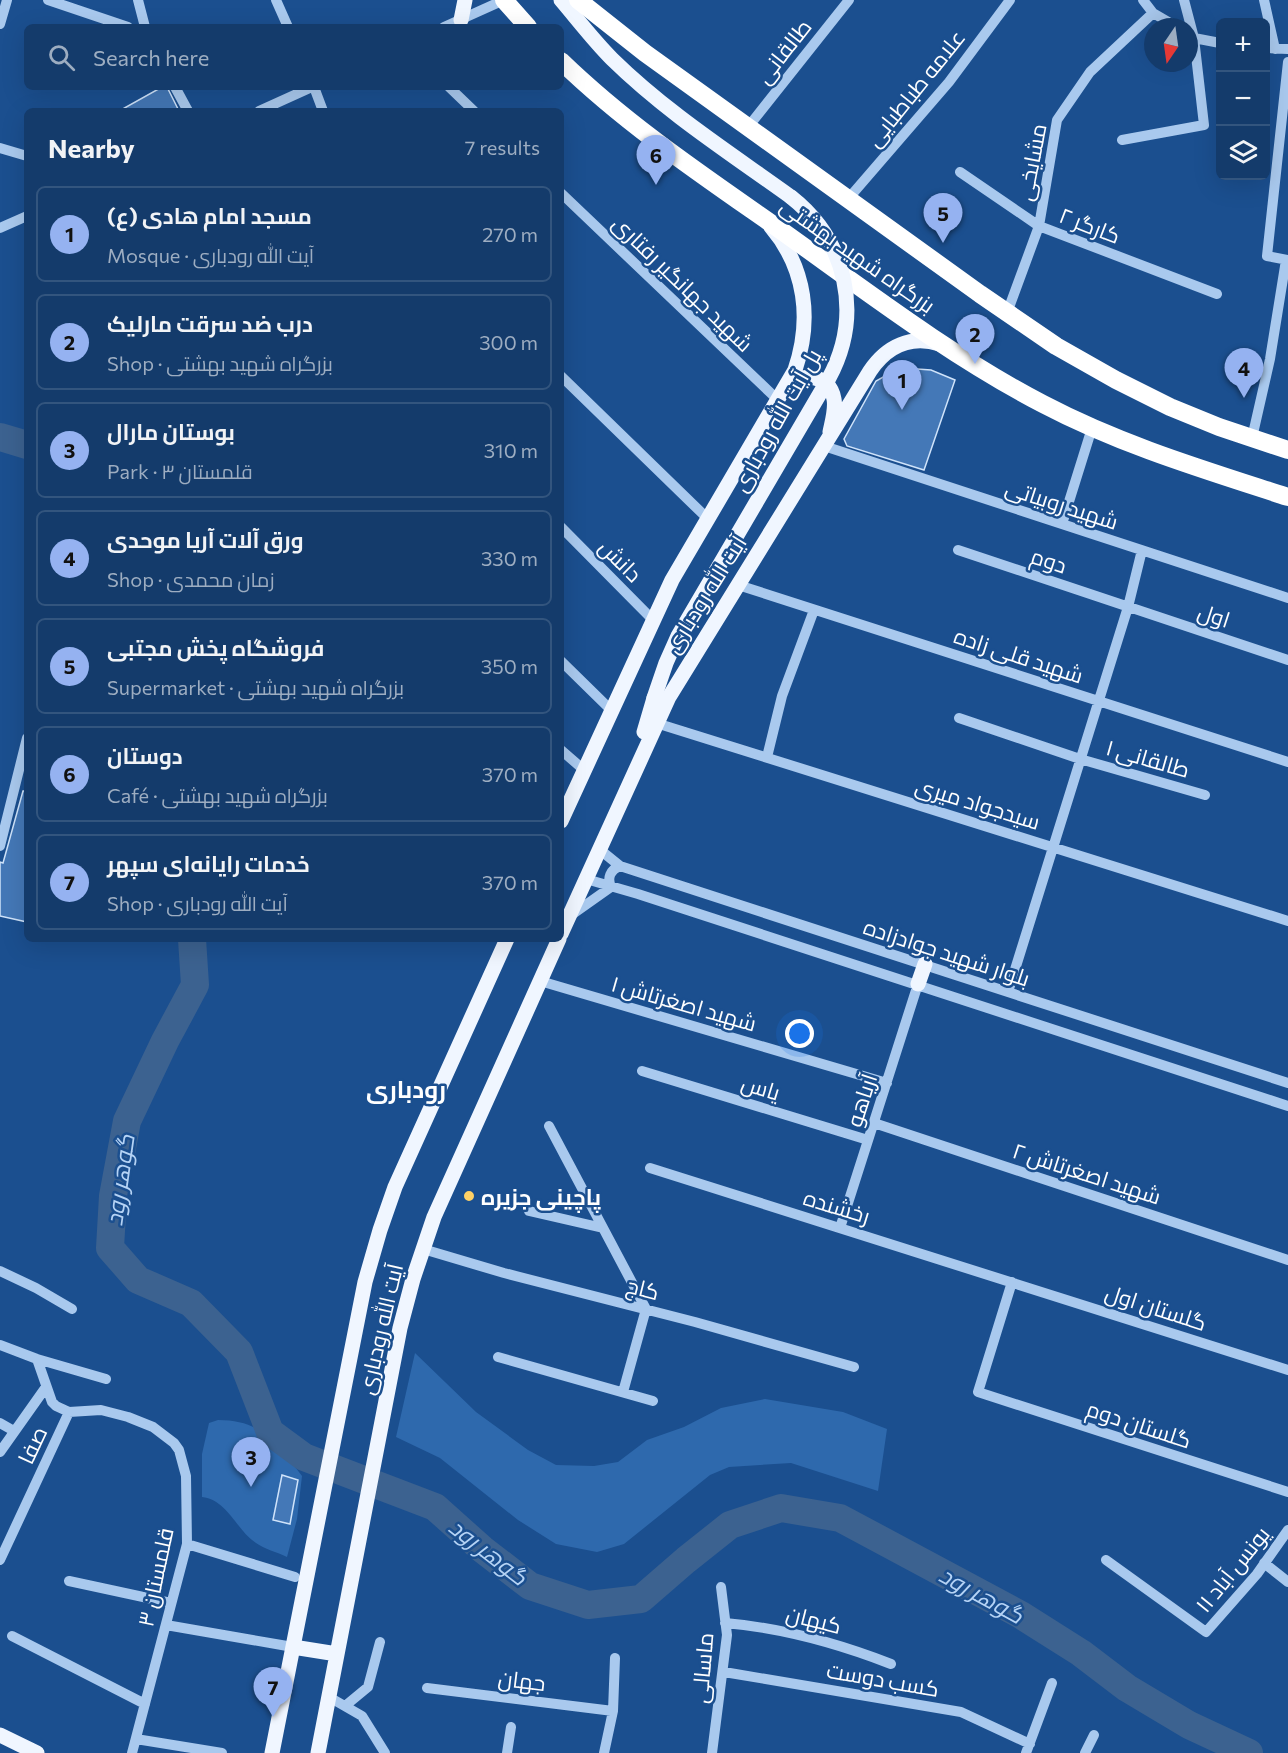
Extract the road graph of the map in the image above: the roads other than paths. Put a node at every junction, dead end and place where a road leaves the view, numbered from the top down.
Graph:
1 (7, 0) edge
2 (48, 0) edge
3 (138, 0) edge
4 (276, 0) edge
5 (465, 0) edge
6 (504, 0) edge
7 (561, 0) edge
8 (578, 0) edge
9 (849, 0) edge
10 (1010, 0) edge
11 (1143, 0) edge
12 (1184, 0) edge
13 (1264, 0) edge
14 (1153, 13) junction
15 (1162, 18) edge
16 (1188, 18) edge
17 (1266, 18) edge
18 (461, 20) junction
19 (0, 24) edge
20 (119, 24) edge
21 (144, 24) edge
22 (287, 24) edge
23 (451, 24) edge
24 (525, 24) edge
25 (1198, 38) edge
26 (1216, 42) edge
27 (1270, 48) edge
28 (1288, 49) edge
29 (1288, 62) edge
30 (564, 64) edge
31 (1196, 72) edge
32 (177, 90) edge
33 (306, 90) edge
34 (314, 90) edge
35 (452, 90) edge
36 (186, 108) edge
37 (266, 108) edge
38 (322, 108) edge
39 (471, 108) edge
40 (748, 127) junction
41 (1122, 140) dead end
42 (0, 148) edge
43 (24, 155) edge
44 (960, 172) dead end
45 (564, 196) edge
46 (848, 199) junction
47 (758, 214) junction
48 (24, 217) edge
49 (1039, 226) junction
50 (0, 228) edge
51 (1287, 260) edge
52 (1216, 294) dead end
53 (1007, 313) junction
54 (948, 348) junction
55 (564, 379) edge
56 (782, 395) junction
57 (1092, 428) junction
58 (1252, 438) junction
59 (826, 442) junction
60 (1288, 450) edge
61 (1288, 497) edge
62 (707, 518) junction
63 (1062, 524) junction
64 (564, 530) edge
65 (958, 550) dead end
66 (1142, 550) junction
67 (738, 585) junction
68 (1288, 598) edge
69 (1128, 607) junction
70 (814, 610) junction
71 (653, 620) junction
72 (1288, 660) edge
73 (564, 664) edge
74 (1098, 701) junction
75 (611, 710) junction
76 (959, 718) dead end
77 (657, 723) junction
78 (24, 750) edge
79 (564, 753) edge
80 (767, 757) junction
81 (1080, 759) junction
82 (1288, 762) edge
83 (584, 770) junction
84 (629, 784) junction
85 (1205, 795) dead end
86 (564, 814) edge
87 (0, 846) edge
88 (1054, 847) junction
89 (599, 849) junction
90 (620, 866) junction
91 (586, 879) junction
92 (611, 887) junction
93 (569, 917) junction
94 (1288, 921) edge
95 (564, 928) edge
96 (506, 942) edge
97 (558, 942) edge
98 (925, 964) junction
99 (540, 981) junction
100 (918, 984) junction
101 (1008, 992) junction
102 (642, 1071) dead end
103 (887, 1083) junction
104 (1288, 1083) edge
105 (1288, 1106) edge
106 (874, 1123) junction
107 (549, 1126) dead end
108 (868, 1140) junction
109 (650, 1168) dead end
110 (529, 1211) dead end
111 (603, 1228) junction
112 (840, 1228) junction
113 (423, 1249) junction
114 (1288, 1260) edge
115 (0, 1271) edge
116 (1012, 1282) junction
117 (646, 1309) junction
118 (72, 1310) dead end
119 (0, 1346) edge
120 (498, 1357) dead end
121 (37, 1359) junction
122 (854, 1367) dead end
123 (1288, 1370) edge
124 (105, 1379) dead end
125 (46, 1387) junction
126 (623, 1392) junction
127 (653, 1401) dead end
128 (69, 1412) junction
129 (0, 1422) edge
130 (14, 1431) junction
131 (0, 1452) edge
132 (1288, 1492) edge
133 (1288, 1530) edge
134 (187, 1544) junction
135 (0, 1560) edge
136 (1106, 1560) dead end
137 (1264, 1563) junction
138 (295, 1577) dead end
139 (69, 1581) dead end
140 (1288, 1582) edge
141 (722, 1587) dead end
142 (171, 1603) junction
143 (725, 1623) junction
144 (166, 1625) junction
145 (12, 1636) dead end
146 (380, 1642) dead end
147 (293, 1647) junction
148 (337, 1654) junction
149 (615, 1658) dead end
150 (891, 1664) dead end
151 (724, 1672) junction
152 (1053, 1683) dead end
153 (427, 1688) dead end
154 (329, 1697) junction
155 (145, 1704) junction
156 (345, 1706) junction
157 (613, 1711) junction
158 (511, 1727) dead end
159 (0, 1735) edge
160 (1094, 1736) dead end
161 (136, 1739) junction
162 (1028, 1748) edge
163 (37, 1753) edge
164 (132, 1753) edge
165 (222, 1753) edge
166 (272, 1753) edge
167 (318, 1753) edge
168 (385, 1753) edge
169 (507, 1753) edge
170 (604, 1753) edge
171 (712, 1753) edge
172 (1085, 1753) edge

1 - 19 street
2 - 20 street
3 - 21 street
4 - 22 street
5 - 18 main road
6 - 18 street
6 - 24 highway
7 - 84 main road, پل آیت الله رودباری, bridge
8 - 40 highway, بزرگراه شهید بهشتی
9 - 40 street, طالقانی
10 - 46 street, علامه طباطبایی
11 - 14 street
12 - 16 street
13 - 17 street
14 - 15 street
14 - 49 street, مشایخی
18 - 23 street
25 - 26 street
27 - 28 street
29 - 51 street
30 - 47 highway, بزرگراه شهید بهشتی
31 - 41 street
32 - 36 street
33 - 37 street
34 - 38 street
35 - 39 street
40 - 46 highway, بزرگراه شهید بهشتی
42 - 43 street
44 - 49 street, کارگر ۲
45 - 56 street, شهید جهانگیر رفتاری
46 - 53 highway, بزرگراه شهید بهشتی
47 - 54 highway, بزرگراه شهید بهشتی
47 - 56 main road, آیت الله رودباری
48 - 50 street
49 - 52 street, کارگر ۲
49 - 53 street, مشایخی
51 - 58 street
53 - 58 highway, بزرگراه شهید بهشتی
54 - 57 highway, بزرگراه شهید بهشتی
54 - 59 main road, آیت الله رودباری
55 - 62 street
56 - 59 main road
56 - 62 main road, آیت الله رودباری
57 - 61 highway, بزرگراه شهید بهشتی
57 - 63 street
58 - 60 highway, بزرگراه شهید بهشتی
59 - 63 street, شهید روبیاتی
59 - 67 main road, آیت الله رودباری
62 - 71 main road, آیت الله رودباری
63 - 66 street, شهید روبیاتی
64 - 71 street, دانش
65 - 69 street, دوم
66 - 68 street, شهید روبیاتی
66 - 69 street
67 - 70 street, شهید قلی زاده
67 - 77 main road, آیت الله رودباری
69 - 72 street, اول
69 - 74 street
70 - 74 street, شهید قلی زاده
70 - 80 street
71 - 75 main road, آیت الله رودباری
73 - 75 street
74 - 81 street
74 - 82 street, شهید قلی زاده
75 - 83 main road, آیت الله رودباری
76 - 81 street, طالقانی ۱
77 - 80 street, سیدجواد میری
77 - 84 main road, آیت الله رودباری
78 - 87 street
79 - 83 street
80 - 88 street, سیدجواد میری
81 - 85 street, طالقانی ۱
81 - 88 street
83 - 86 main road, آیت الله رودباری
84 - 89 main road, آیت الله رودباری
88 - 94 street, سیدجواد میری
88 - 101 street
89 - 90 street, بلوار شهید جوادزاده
89 - 91 main road, آیت الله رودباری
90 - 92 street
90 - 98 street, بلوار شهید جوادزاده
91 - 92 street, بلوار شهید جوادزاده
91 - 93 main road, آیت الله رودباری
92 - 93 street
92 - 100 street, بلوار شهید جوادزاده
93 - 95 main road, آیت الله رودباری
96 - 147 main road, آیت الله رودباری
97 - 99 main road, آیت الله رودباری
98 - 100 main road
98 - 101 street, بلوار شهید جوادزاده
99 - 103 street, شهید اصغرتاش ۱
99 - 113 main road, آیت الله رودباری
100 - 103 street, آریاهو
100 - 105 street, بلوار شهید جوادزاده
101 - 104 street, بلوار شهید جوادزاده
102 - 108 street, یاس
103 - 106 street, آریاهو
106 - 108 street, آریاهو
106 - 114 street, شهید اصغرتاش ۲
107 - 111 street
108 - 112 street, آریاهو
109 - 112 street, رخشنده
110 - 111 street
111 - 117 street
112 - 116 street, رخشنده
113 - 117 street, کاج
113 - 148 main road, آیت الله رودباری
115 - 118 street
116 - 123 street, گلستان اول
116 - 132 street, گلستان دوم
117 - 122 street, کاج
117 - 126 street
119 - 121 street
120 - 126 street
121 - 124 street
121 - 125 street
125 - 128 street
125 - 130 street
126 - 127 street
128 - 134 street, قلمستان ۳
128 - 135 street, صفا
129 - 130 street
130 - 131 street
133 - 137 street, یونس آباد ۱۱
134 - 138 street
134 - 142 street, قلمستان ۳
136 - 137 street, یونس آباد ۱۱
137 - 140 street
139 - 142 street
141 - 143 street, ماسالی
142 - 144 street, قلمستان ۳
143 - 150 street, کیهان
143 - 151 street, ماسالی
144 - 147 street
144 - 155 street, قلمستان ۳
145 - 155 street
146 - 156 street
147 - 148 main road
147 - 166 main road, آیت الله رودباری
148 - 154 main road, آیت الله رودباری
149 - 157 street
151 - 162 street, کسب دوست
151 - 171 street, ماسالی
152 - 162 street
153 - 157 street, جهان
154 - 156 street
154 - 167 main road, آیت الله رودباری
155 - 161 street, قلمستان ۳
156 - 168 street
157 - 170 street
158 - 169 street
159 - 163 main road
160 - 172 street
161 - 164 street, قلمستان ۳
161 - 165 street

